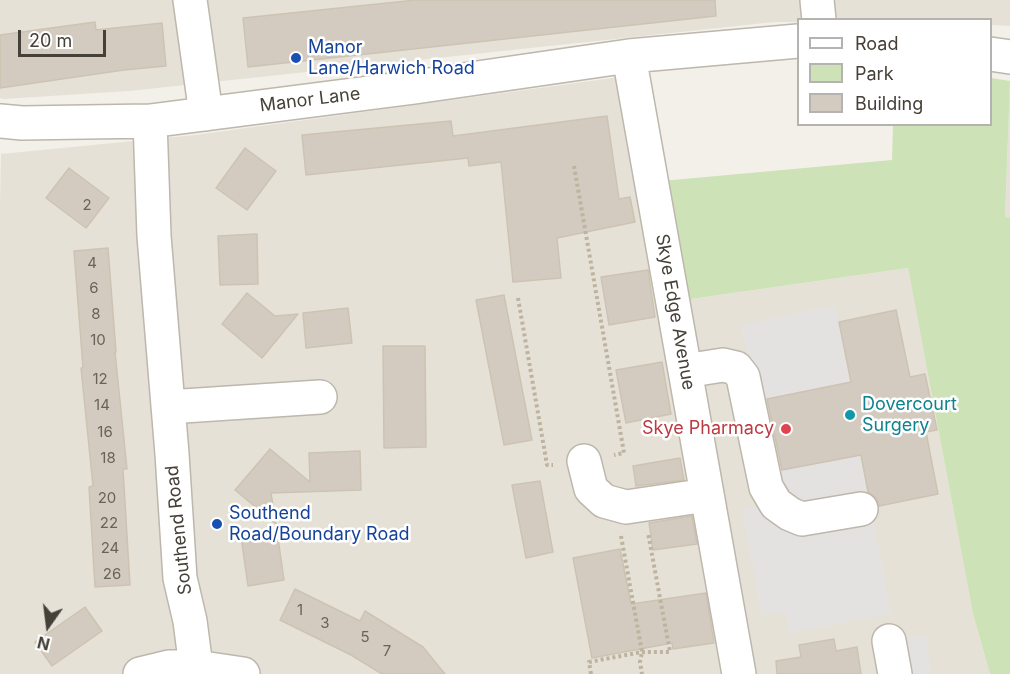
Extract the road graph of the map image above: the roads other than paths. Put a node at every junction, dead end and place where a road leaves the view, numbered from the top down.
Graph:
1 (190, 0) edge
2 (817, 0) edge
3 (819, 18) edge
4 (797, 40) edge
5 (992, 54) edge
6 (629, 56) junction
7 (1010, 57) edge
8 (206, 114) junction
9 (0, 121) edge
10 (150, 121) junction
11 (685, 371) junction
12 (320, 397) dead end
13 (168, 407) junction
14 (584, 461) road end
15 (707, 495) junction
16 (861, 509) dead end
17 (889, 641) dead end
18 (196, 667) junction
19 (140, 674) edge
20 (243, 674) edge
21 (740, 674) edge
22 (895, 674) edge

1 - 8 street
2 - 3 street
4 - 6 street, Manor Lane
5 - 7 street
6 - 8 street, Manor Lane
6 - 11 street, Skye Edge Avenue
8 - 10 street, Manor Lane
9 - 10 street, Manor Lane
10 - 13 street, Southend Road
11 - 15 street, Skye Edge Avenue
11 - 16 street
12 - 13 street
13 - 18 street, Southend Road
14 - 15 street
15 - 21 street, Skye Edge Avenue
17 - 22 street
18 - 19 street
18 - 20 street

